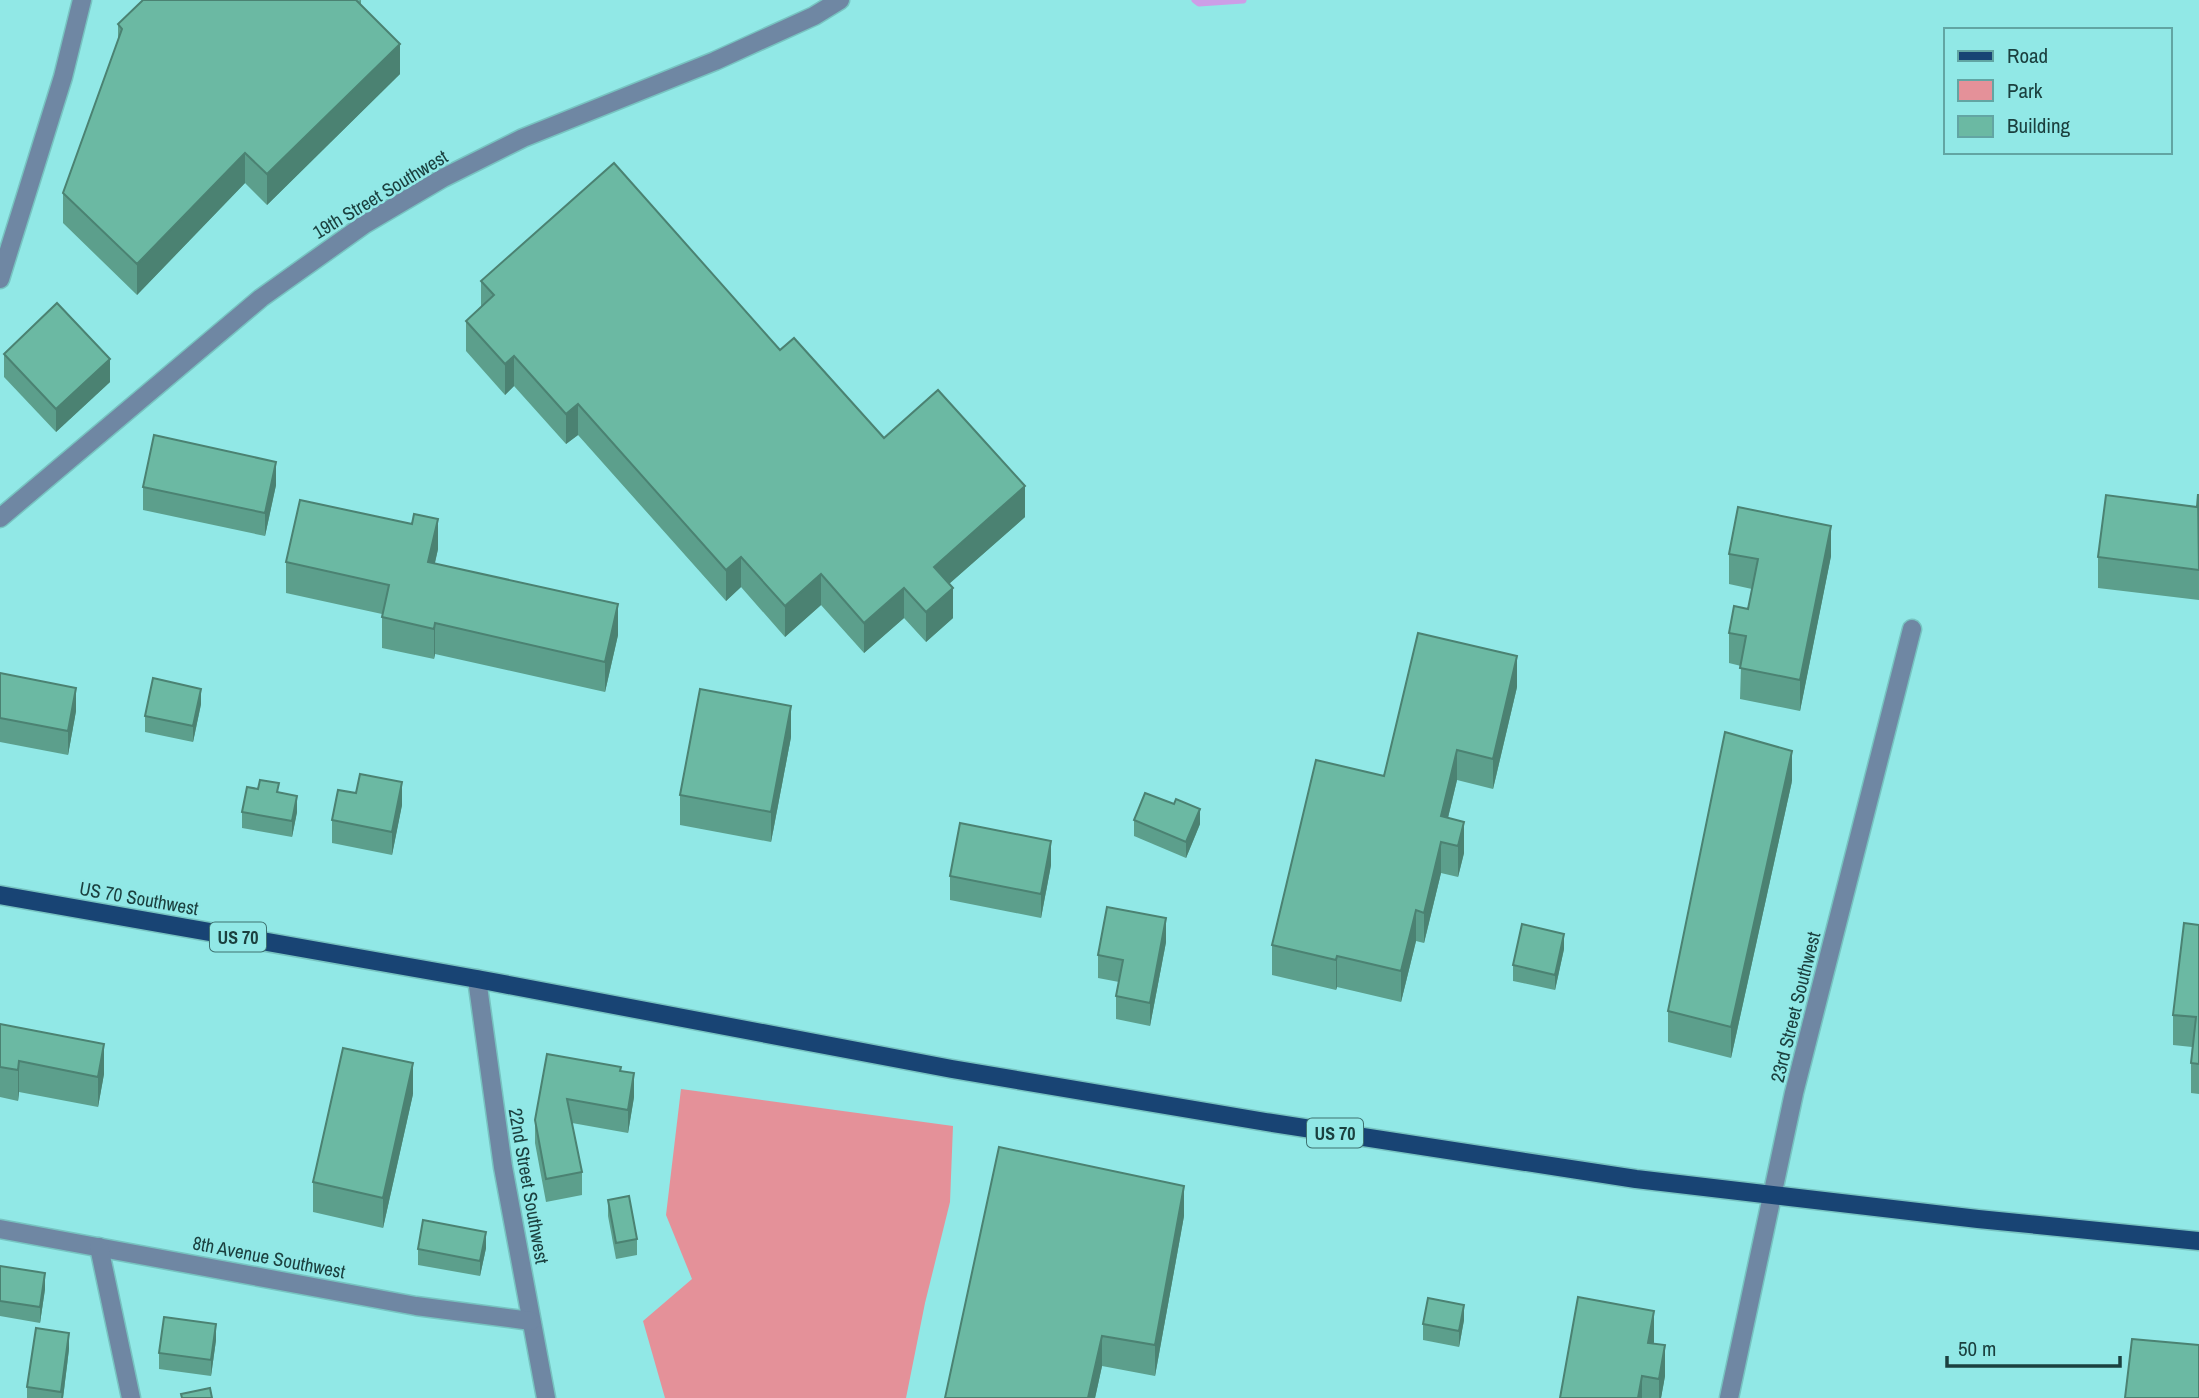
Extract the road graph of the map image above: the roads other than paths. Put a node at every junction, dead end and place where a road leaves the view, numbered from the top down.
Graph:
1 (82, 0) edge
2 (840, 0) edge
3 (0, 279) edge
4 (0, 518) edge
5 (1912, 629) dead end
6 (0, 895) edge
7 (477, 979) junction
8 (1771, 1195) junction
9 (0, 1229) edge
10 (2199, 1241) edge
11 (99, 1247) junction
12 (531, 1321) junction
13 (131, 1398) edge
14 (546, 1398) edge
15 (1729, 1398) edge

1 - 3 street
2 - 4 street, 19th Street Southwest
5 - 8 street, 23rd Street Southwest
6 - 7 main road, US 70 Southwest / US 70
7 - 8 main road, US 70
7 - 12 street, 22nd Street Southwest
8 - 10 main road, US 70
8 - 15 street, 23rd Street Southwest
9 - 11 street, 8th Avenue Southwest
11 - 12 street, 8th Avenue Southwest
11 - 13 street
12 - 14 street, 22nd Street Southwest

